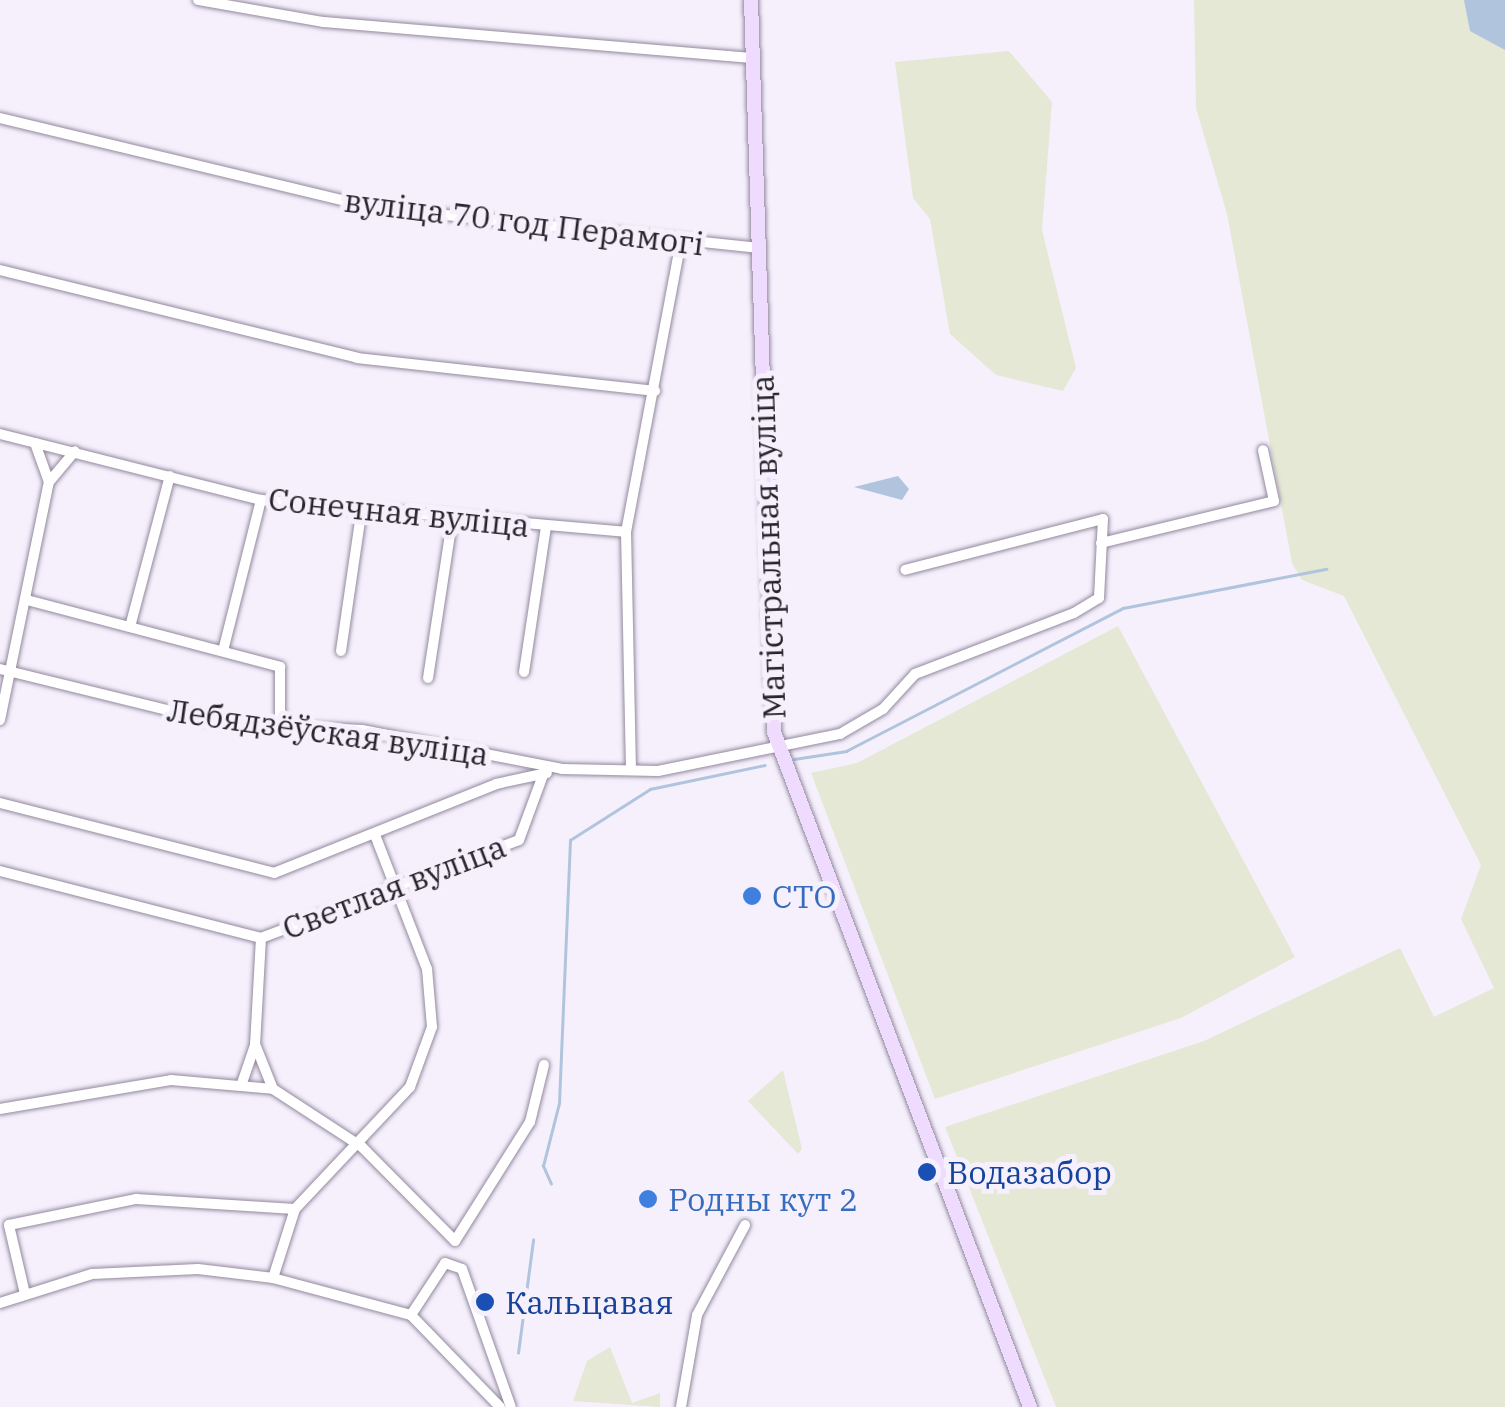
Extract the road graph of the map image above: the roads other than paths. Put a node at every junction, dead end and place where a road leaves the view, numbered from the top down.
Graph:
1 (198, 0) edge
2 (751, 0) edge
3 (752, 58) junction
4 (0, 118) edge
5 (680, 246) junction
6 (757, 248) junction
7 (0, 270) edge
8 (655, 391) junction
9 (0, 434) edge
10 (35, 442) junction
11 (1264, 450) dead end
12 (75, 451) junction
13 (170, 476) junction
14 (49, 482) junction
15 (262, 500) junction
16 (361, 514) junction
17 (452, 521) junction
18 (546, 526) junction
19 (626, 532) junction
20 (1102, 544) junction
21 (905, 570) dead end
22 (26, 600) junction
23 (130, 628) junction
24 (223, 651) junction
25 (341, 651) dead end
26 (6, 670) edge
27 (524, 672) dead end
28 (428, 678) dead end
29 (0, 720) edge
30 (294, 728) junction
31 (777, 744) junction
32 (520, 761) junction
33 (562, 769) junction
34 (630, 770) junction
35 (543, 774) junction
36 (520, 777) junction
37 (0, 803) edge
38 (375, 836) junction
39 (0, 871) edge
40 (395, 892) junction
41 (261, 938) junction
42 (256, 1044) junction
43 (544, 1065) dead end
44 (241, 1086) junction
45 (273, 1090) junction
46 (0, 1110) edge
47 (362, 1147) junction
48 (294, 1209) junction
49 (744, 1224) dead end
50 (456, 1241) junction
51 (459, 1264) junction
52 (273, 1278) junction
53 (25, 1294) junction
54 (0, 1303) edge
55 (411, 1315) junction
56 (500, 1407) edge
57 (512, 1407) edge
58 (681, 1407) edge
59 (1030, 1407) edge

1 - 3 street
2 - 3 main road, Магістральная вуліца
3 - 6 main road, Магістральная вуліца
4 - 5 street, вуліца 70 год Перамогі
5 - 6 street, вуліца 70 год Перамогі
5 - 8 street
6 - 31 main road, Магістральная вуліца
7 - 8 street
8 - 19 street
9 - 10 street, Сонечная вуліца
10 - 12 street, Сонечная вуліца
10 - 14 street
11 - 20 street
12 - 13 street, Сонечная вуліца
12 - 14 street
13 - 15 street, Сонечная вуліца
13 - 23 street
14 - 22 street
15 - 16 street, Сонечная вуліца
15 - 24 street
16 - 17 street, Сонечная вуліца
16 - 25 street
17 - 18 street, Сонечная вуліца
17 - 28 street
18 - 19 street, Сонечная вуліца
18 - 27 street
19 - 34 street
20 - 21 street
20 - 31 street, Лебядзёўская вуліца
22 - 23 street
22 - 26 street
23 - 24 street
24 - 30 street
26 - 29 street
26 - 30 street, Лебядзёўская вуліца
30 - 32 street, Лебядзёўская вуліца
31 - 34 street, Лебядзёўская вуліца
31 - 59 main road, Магістральная вуліца
32 - 33 street, Лебядзёўская вуліца
32 - 36 street
33 - 34 street, Лебядзёўская вуліца
33 - 35 street
35 - 36 street
35 - 40 street, Светлая вуліца
36 - 38 street
37 - 38 street
38 - 40 street
39 - 41 street, Светлая вуліца
40 - 41 street, Светлая вуліца
40 - 47 street
41 - 42 street, Светлая вуліца
42 - 44 street, Светлая вуліца
42 - 45 street, Светлая вуліца
43 - 50 street
44 - 45 street
44 - 46 street
45 - 47 street
47 - 48 street
47 - 50 street
48 - 52 street
48 - 53 street
49 - 58 street
50 - 51 street
51 - 55 street
51 - 57 street
52 - 53 street
52 - 55 street
53 - 54 street
55 - 56 street

